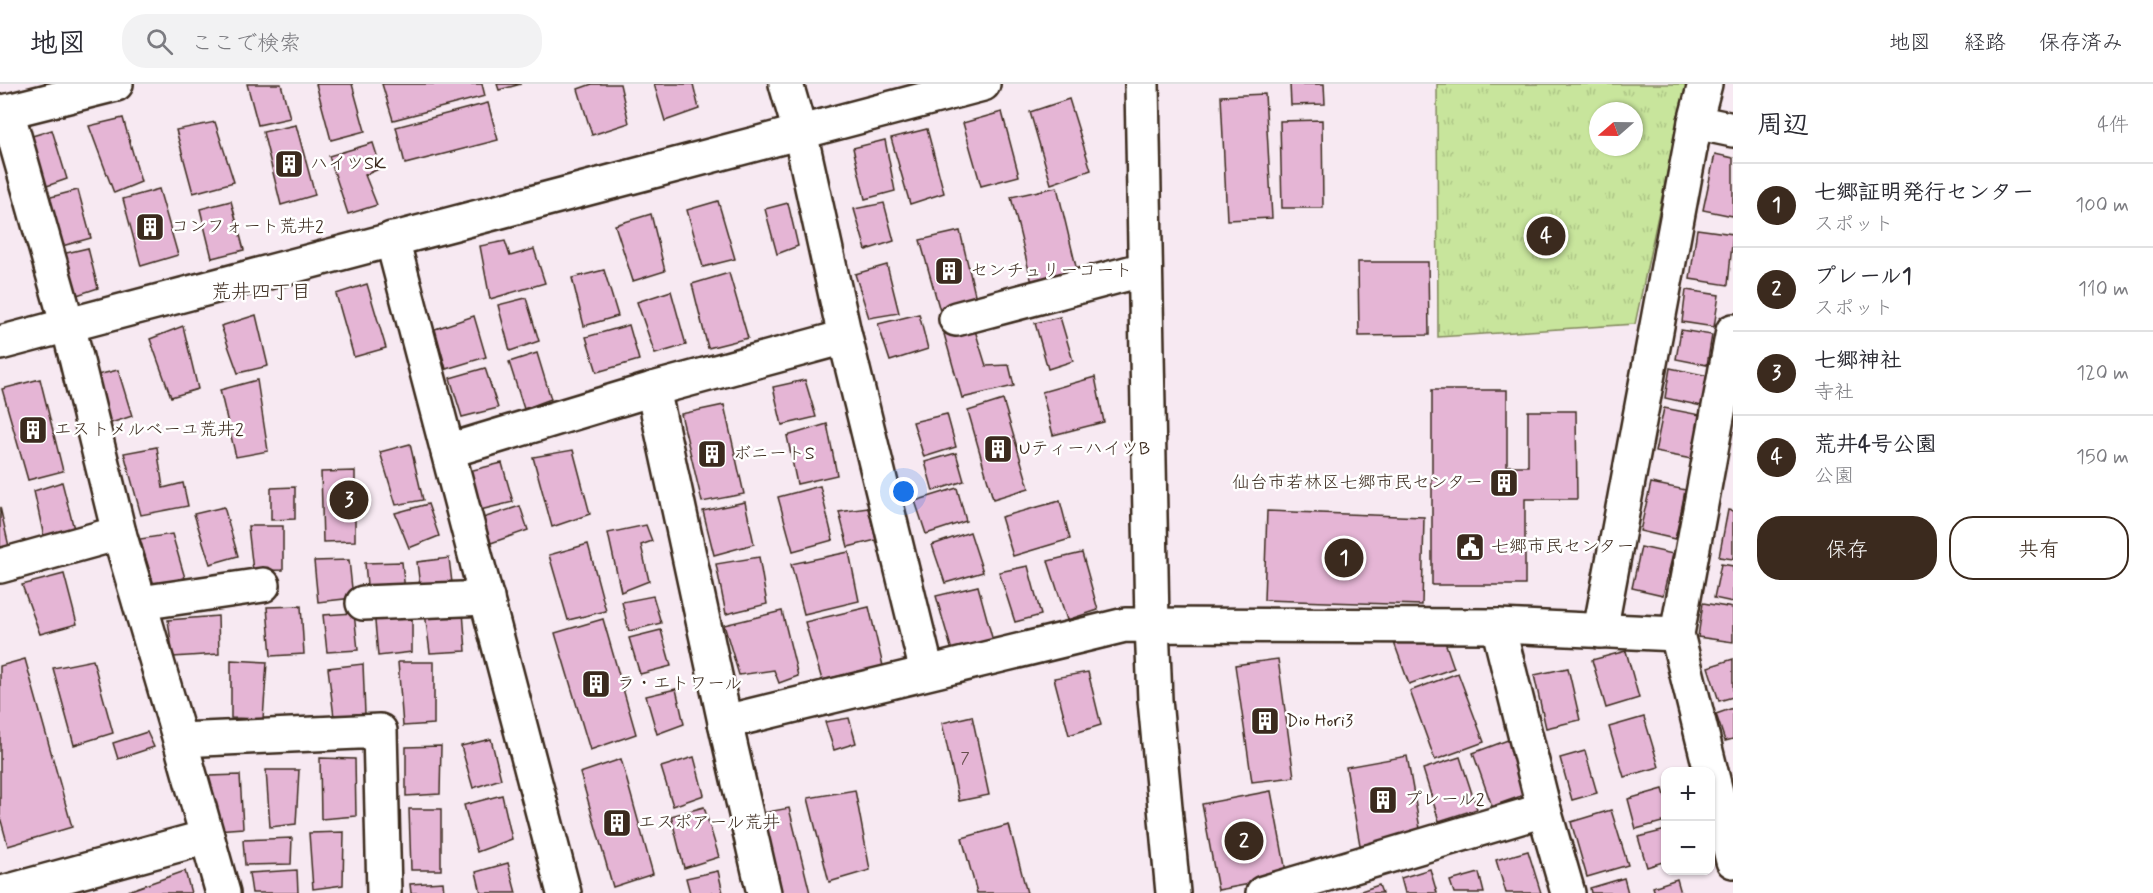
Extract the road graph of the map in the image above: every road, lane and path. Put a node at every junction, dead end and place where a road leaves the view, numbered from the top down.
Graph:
1 (116, 84) edge
2 (786, 84) edge
3 (983, 84) edge
4 (1142, 84) edge
5 (1705, 84) edge
6 (4, 112) edge
7 (1695, 122) junction
8 (1733, 130) edge
9 (800, 132) junction
10 (392, 239) junction
11 (1145, 269) junction
12 (956, 319) dead end
13 (68, 326) junction
14 (1733, 332) edge
15 (845, 337) junction
16 (0, 343) edge
17 (653, 389) junction
18 (448, 451) junction
19 (119, 533) junction
20 (0, 566) edge
21 (263, 585) dead end
22 (487, 597) junction
23 (140, 603) junction
24 (363, 603) dead end
25 (1152, 624) junction
26 (1498, 626) junction
27 (1600, 631) junction
28 (1677, 634) junction
29 (927, 672) junction
30 (725, 722) junction
31 (180, 740) junction
32 (1721, 761) edge
33 (1544, 810) junction
34 (207, 837) junction
35 (1733, 861) edge
36 (2, 893) edge
37 (223, 893) edge
38 (384, 893) edge
39 (564, 893) edge
40 (764, 893) edge
41 (1173, 893) edge
42 (1263, 893) edge
43 (1568, 893) edge

1 - 6 street
2 - 9 street
3 - 9 street
4 - 11 street
5 - 7 street
6 - 13 street
7 - 8 street
7 - 27 street
9 - 10 street
9 - 15 street
10 - 13 street
10 - 18 street
11 - 12 street
11 - 25 street
13 - 16 street
13 - 19 street
14 - 28 street
15 - 17 street
15 - 29 street
17 - 18 street
17 - 30 street
18 - 22 street
19 - 20 street
19 - 23 street
21 - 23 street
22 - 24 street
22 - 39 street
23 - 31 street
25 - 26 street
25 - 29 street
25 - 41 street
26 - 27 street
26 - 33 street
27 - 28 street
28 - 32 street
29 - 30 street
30 - 40 street
31 - 34 street
31 - 38 street
32 - 35 street
33 - 42 street
33 - 43 street
34 - 36 street
34 - 37 street

